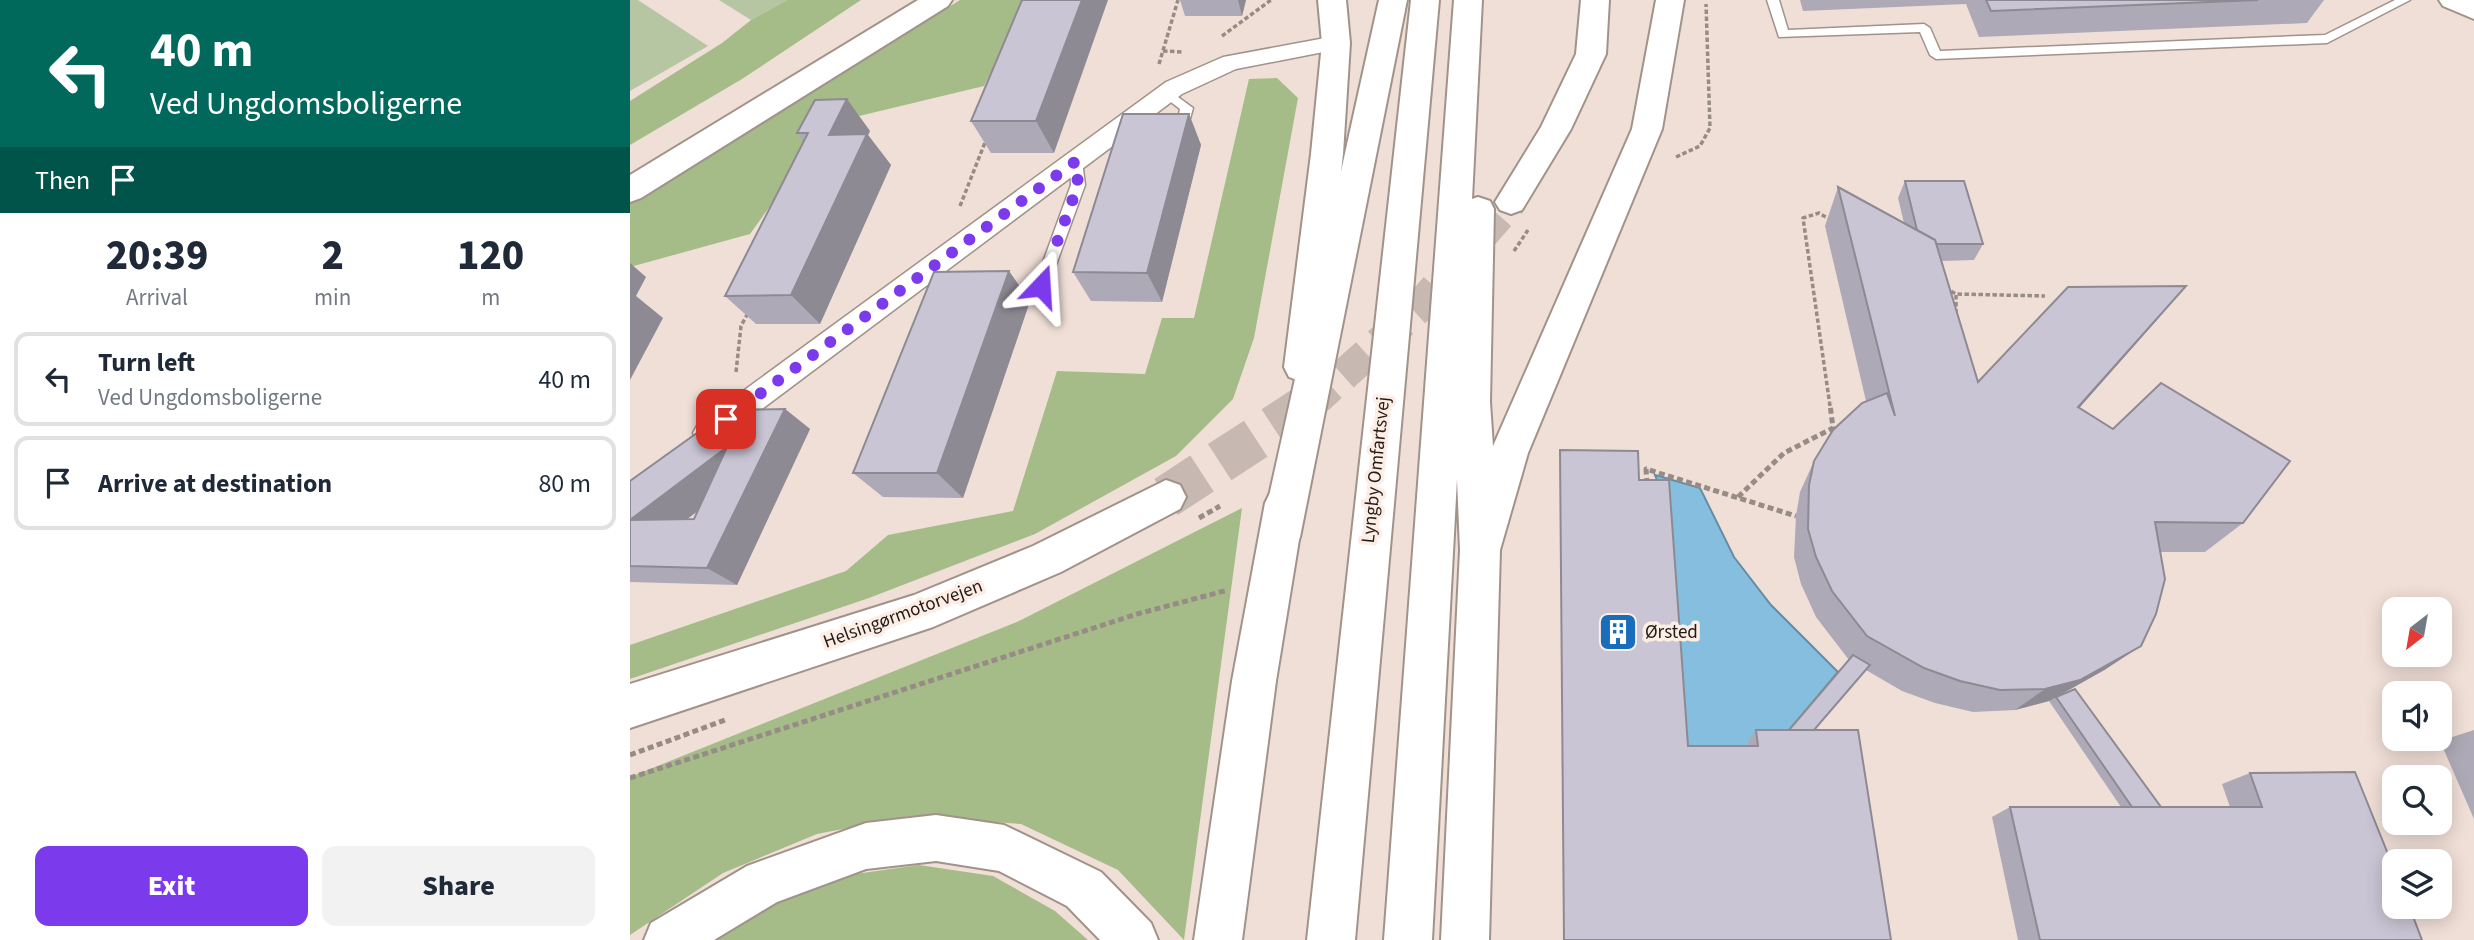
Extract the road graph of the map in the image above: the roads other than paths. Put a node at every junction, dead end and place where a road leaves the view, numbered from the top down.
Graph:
1 (938, 0) edge
2 (1332, 0) edge
3 (1393, 0) edge
4 (1425, 0) edge
5 (1468, 0) edge
6 (1595, 0) edge
7 (1670, 0) edge
8 (1773, 0) edge
9 (2404, 0) edge
10 (2453, 0) edge
11 (2474, 10) edge
12 (2219, 27) edge
13 (2026, 35) edge
14 (1336, 43) junction
15 (2229, 44) junction
16 (2035, 52) junction
17 (1461, 84) junction
18 (1167, 93) junction
19 (1179, 139) edge
20 (1076, 161) junction
21 (630, 190) edge
22 (1511, 202) tunnel mouth
23 (1041, 286) dead end
24 (693, 445) edge
25 (1166, 497) tunnel mouth
26 (1280, 537) junction
27 (1480, 550) junction
28 (630, 706) edge
29 (668, 940) edge
30 (1134, 940) edge
31 (1218, 940) edge
32 (1331, 940) edge
33 (1408, 940) edge
34 (1465, 940) edge

1 - 21 main road
2 - 14 main road
3 - 26 main road
4 - 32 main road, Lyngby Omfartsvej
5 - 17 main road
6 - 22 main road
7 - 27 main road
8 - 16 lane
9 - 15 lane
10 - 11 main road
12 - 15 lane
13 - 16 lane
14 - 18 street
14 - 26 main road
15 - 16 lane
17 - 27 main road
17 - 33 main road
18 - 19 lane
18 - 20 street
20 - 23 lane
20 - 24 street
25 - 28 main road, Helsingørmotorvejen
26 - 31 main road
27 - 34 main road
29 - 30 main road

